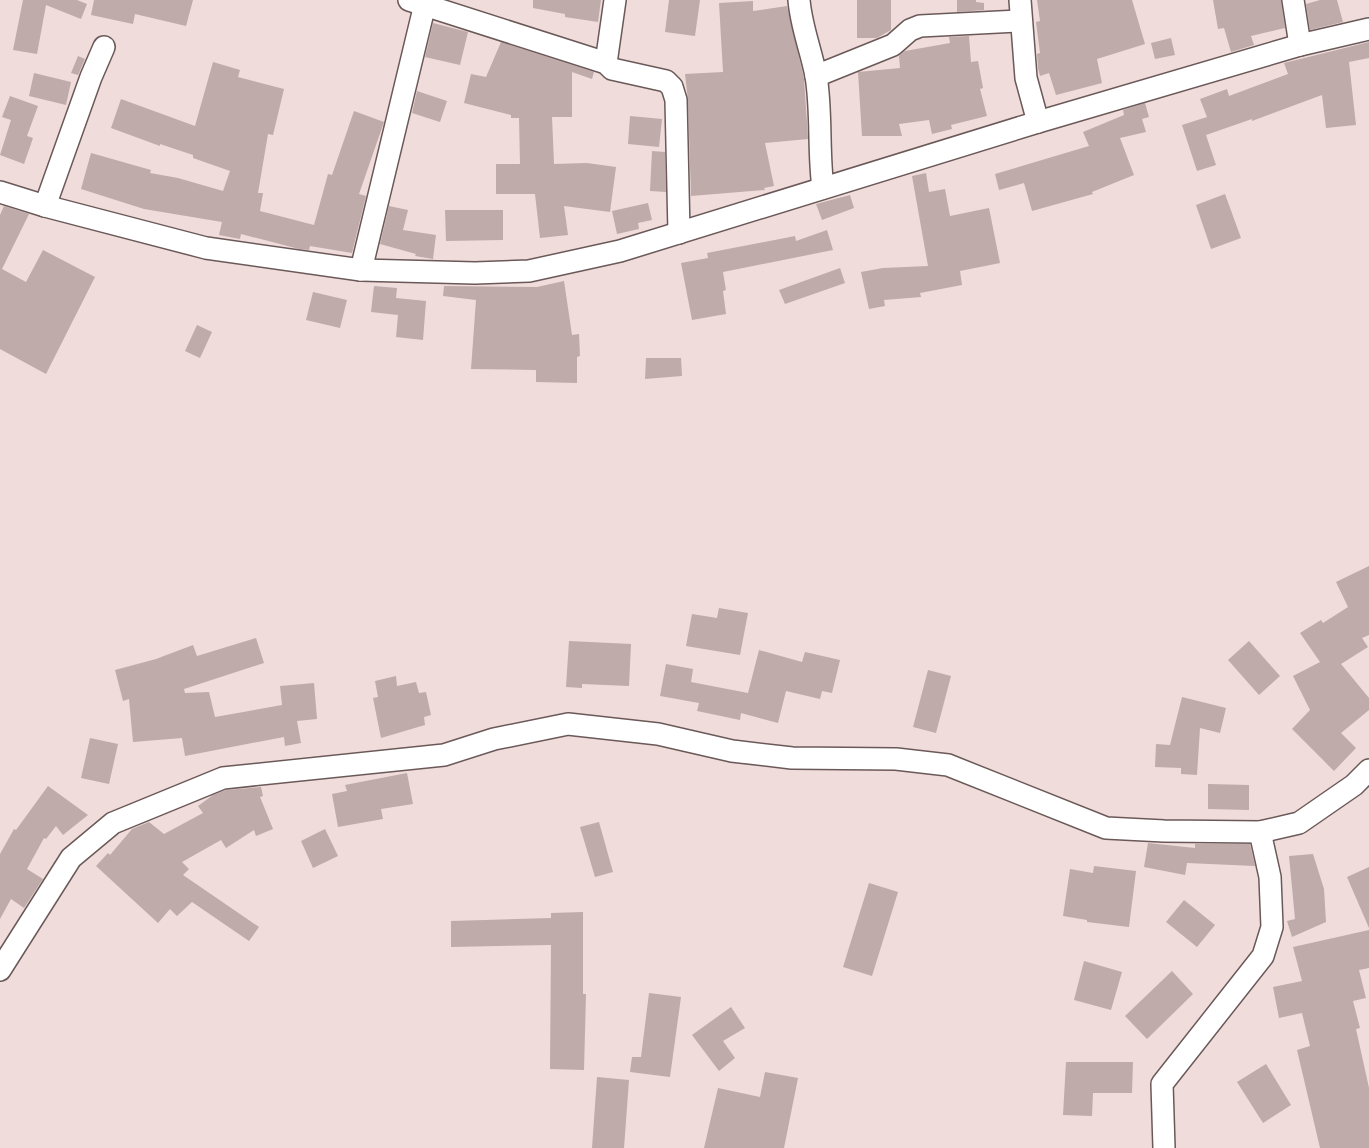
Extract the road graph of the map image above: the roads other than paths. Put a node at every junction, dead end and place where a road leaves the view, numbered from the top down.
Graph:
1 (615, 0) edge
2 (799, 0) edge
3 (1020, 0) edge
4 (1293, 0) edge
5 (417, 2) edge
6 (1020, 21) junction
7 (1369, 29) edge
8 (1300, 46) junction
9 (104, 47) dead end
10 (606, 63) junction
11 (816, 76) junction
12 (1038, 122) junction
13 (823, 188) junction
14 (0, 192) edge
15 (45, 206) junction
16 (679, 233) junction
17 (361, 270) junction
18 (1369, 770) edge
19 (1260, 832) junction
20 (0, 970) edge
21 (1164, 1148) edge

1 - 10 street
2 - 11 street
3 - 6 street
4 - 8 street
5 - 10 street
5 - 17 street
6 - 11 street
6 - 12 street
7 - 8 street
8 - 12 street
9 - 15 street
10 - 16 street
11 - 13 street
12 - 13 street
13 - 16 street
14 - 15 street
15 - 17 street
16 - 17 street
18 - 19 street
19 - 20 street
19 - 21 street

